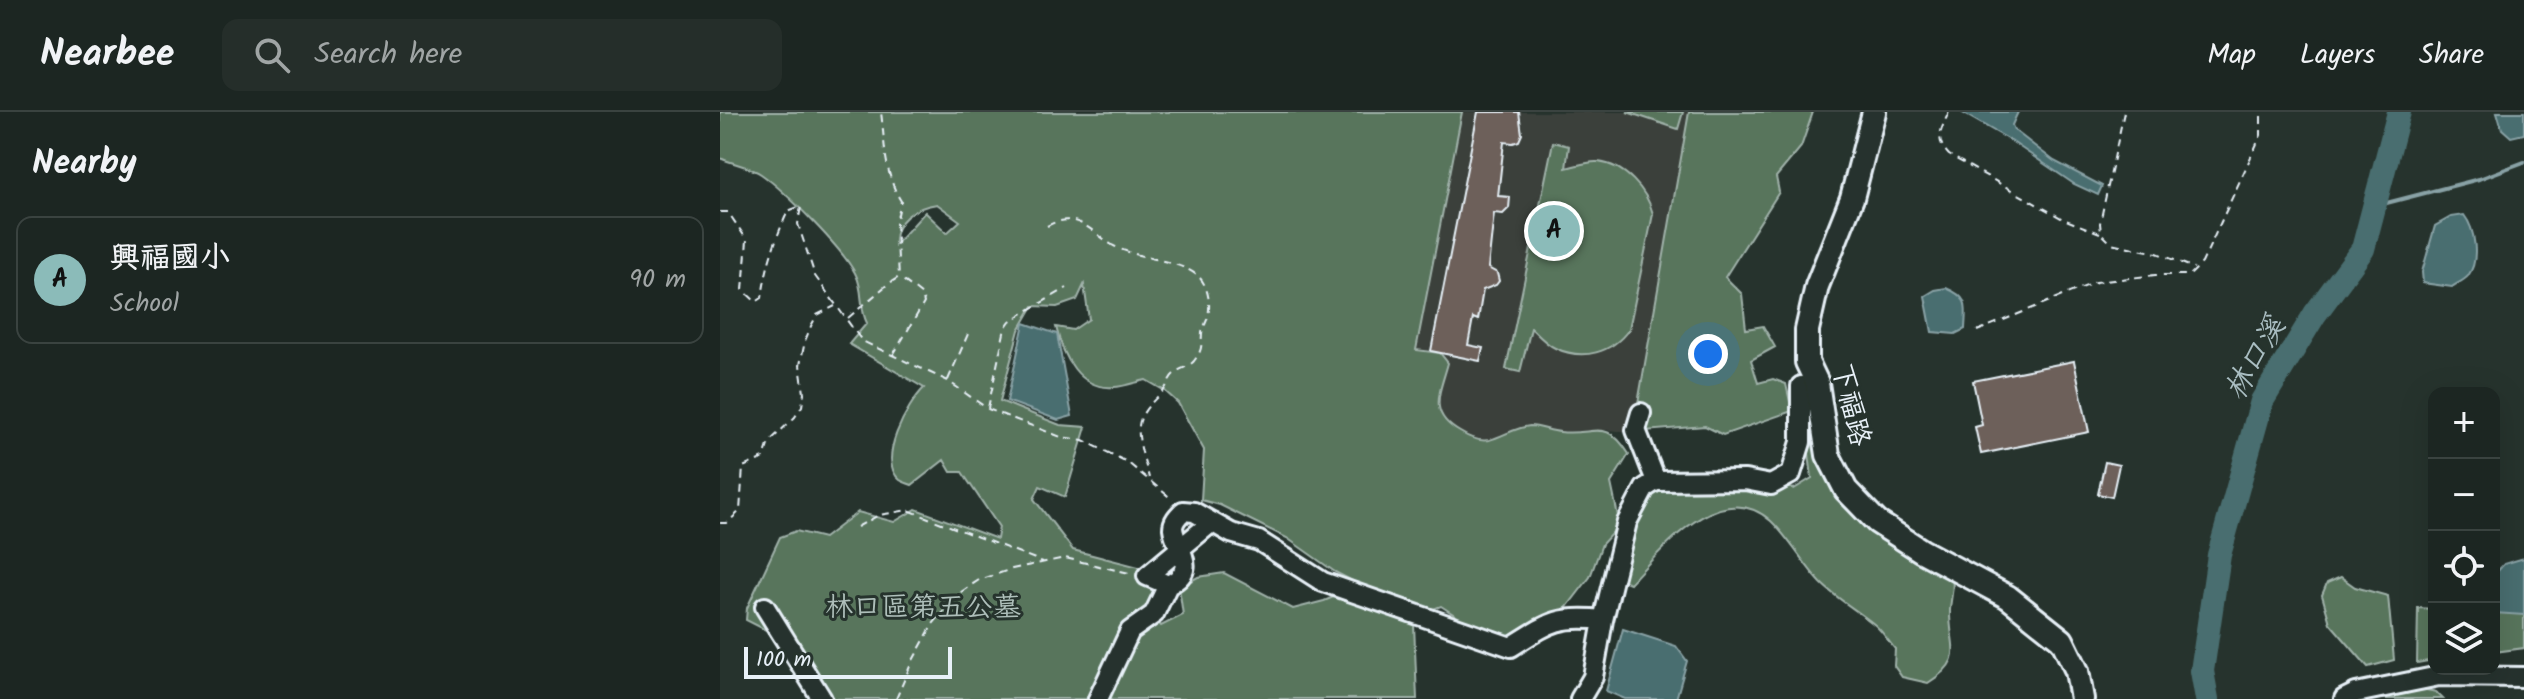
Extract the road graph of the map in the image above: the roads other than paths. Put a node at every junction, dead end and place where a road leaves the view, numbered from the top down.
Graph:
1 (1874, 112) edge
2 (1817, 383) junction
3 (1641, 413) dead end
4 (1656, 481) junction
5 (1212, 522) junction
6 (1181, 546) junction
7 (1168, 585) junction
8 (765, 607) dead end
9 (1603, 620) junction
10 (2524, 677) edge
11 (822, 699) edge
12 (1098, 699) edge
13 (1580, 699) edge
14 (2082, 699) edge
15 (2344, 699) edge

1 - 2 main road, 下福路
2 - 4 street
2 - 14 main road, 下福路
3 - 4 street
4 - 9 street
5 - 6 street
5 - 6 street
5 - 9 street
6 - 7 street
6 - 7 street
7 - 12 street
8 - 11 street
9 - 13 street
10 - 15 street

